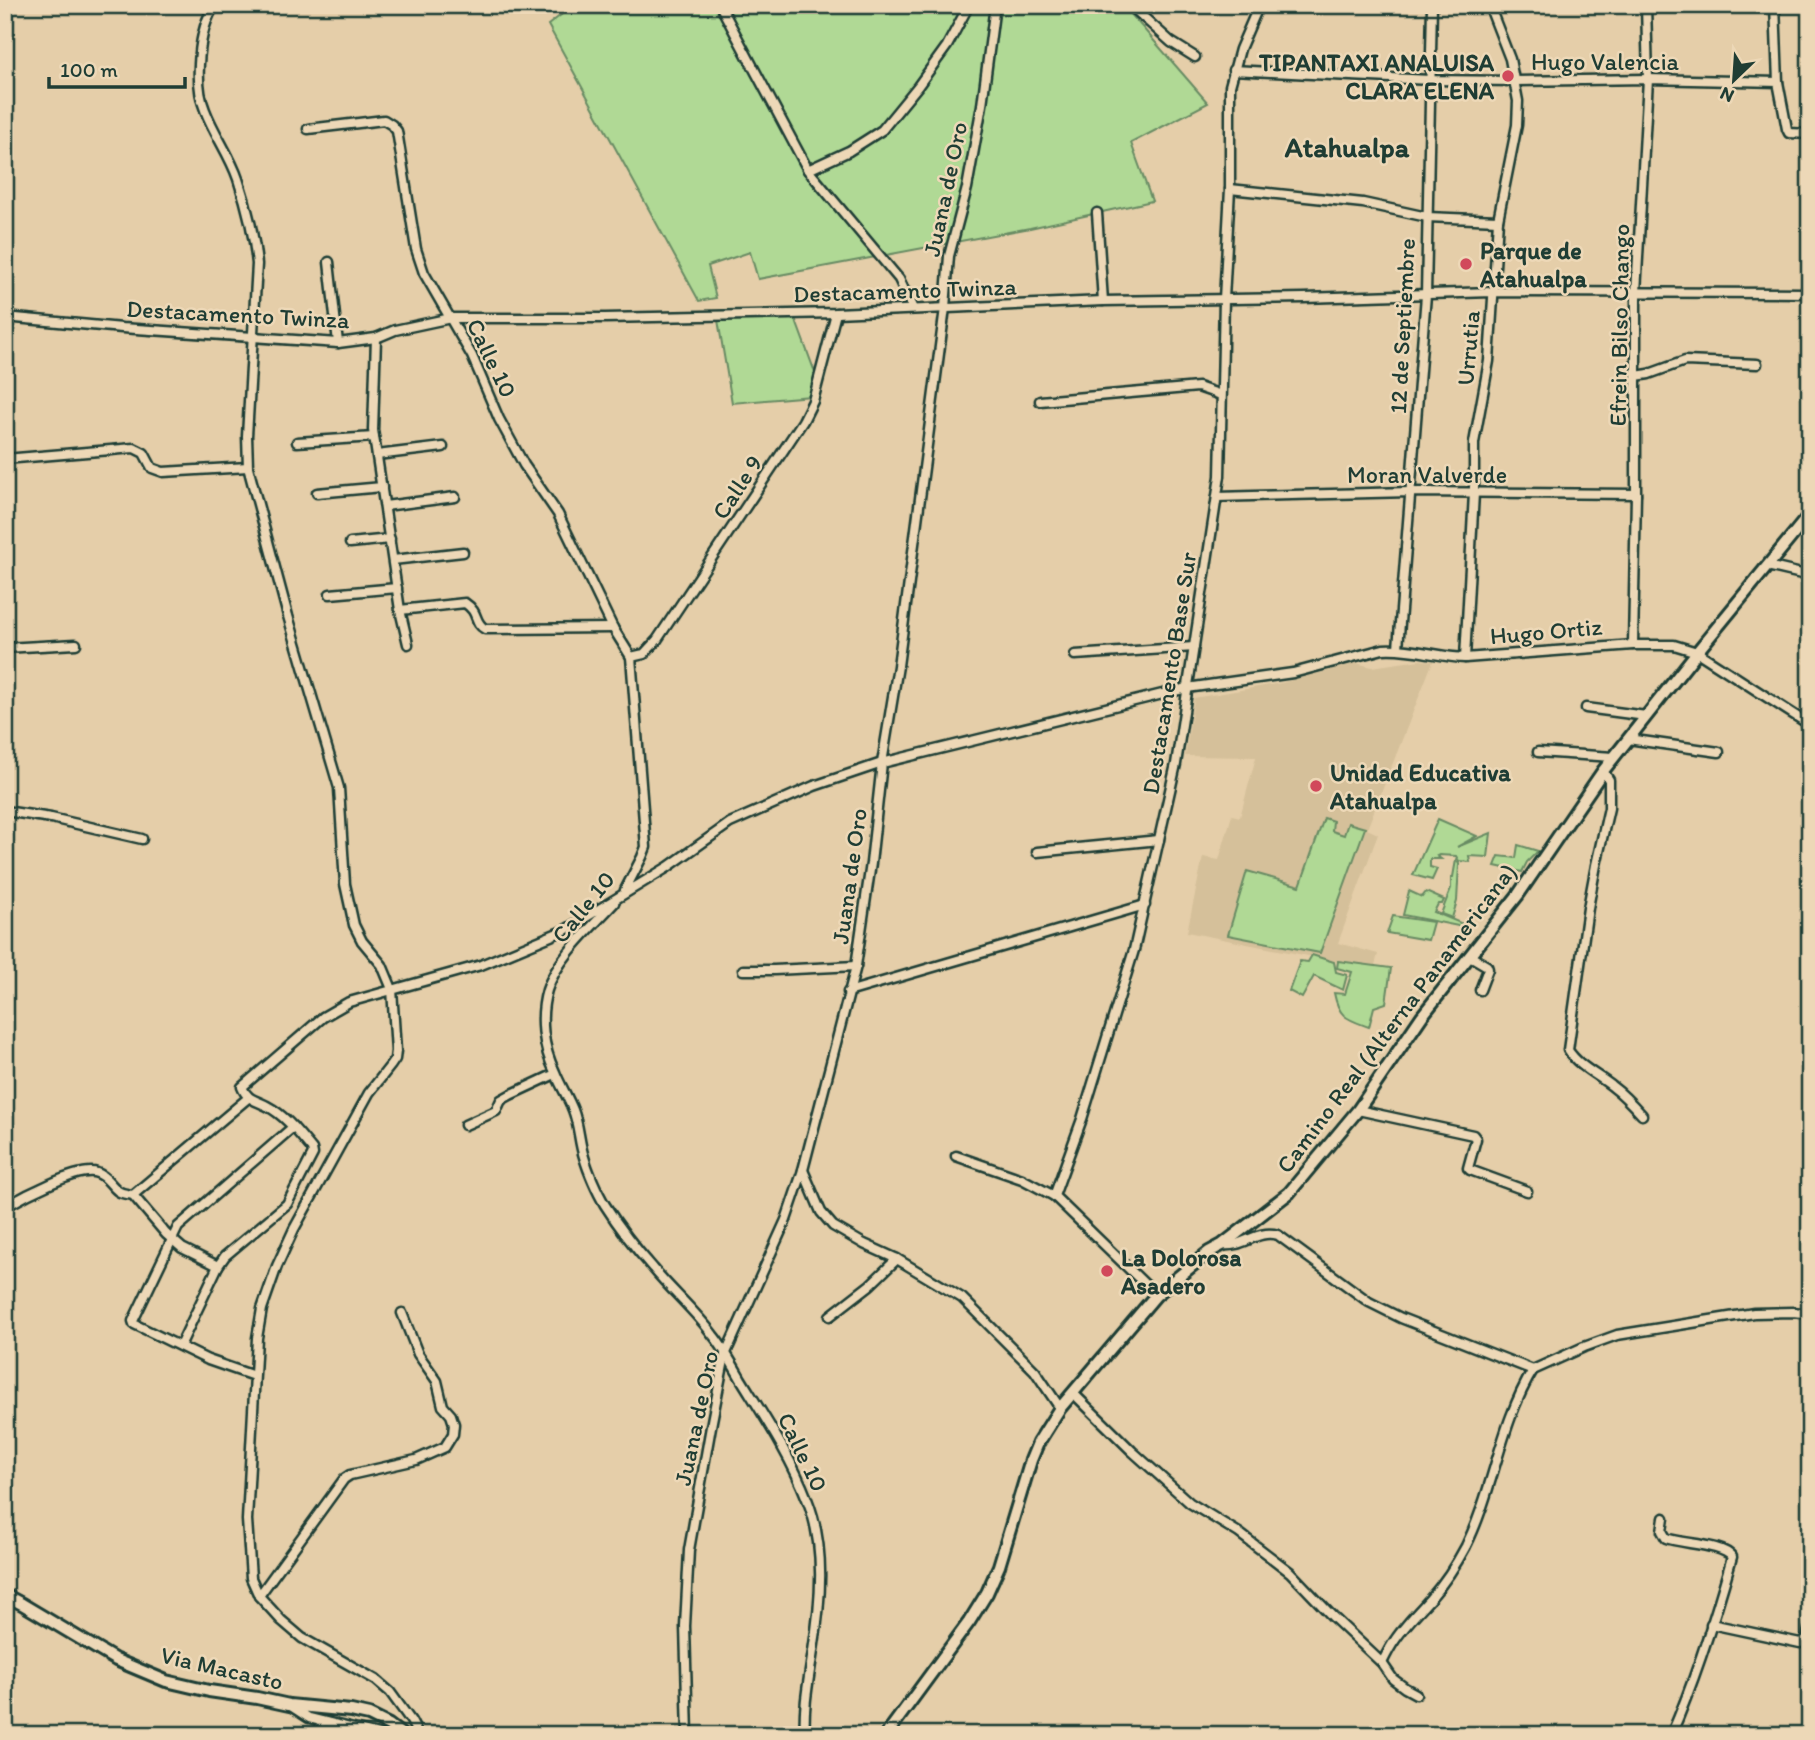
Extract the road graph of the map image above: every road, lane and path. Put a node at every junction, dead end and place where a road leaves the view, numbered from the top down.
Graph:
1 (215, 5) edge
2 (720, 5) edge
3 (969, 5) edge
4 (995, 5) edge
5 (1130, 5) edge
6 (1259, 5) edge
7 (1432, 5) edge
8 (1489, 5) edge
9 (1646, 5) edge
10 (1775, 5) edge
11 (1195, 57) dead end
12 (1233, 70) junction
13 (1648, 79) junction
14 (1430, 80) junction
15 (1515, 81) junction
16 (1778, 82) junction
17 (308, 129) dead end
18 (1810, 134) edge
19 (808, 170) junction
20 (1230, 189) junction
21 (1097, 213) dead end
22 (1427, 217) junction
23 (1498, 220) junction
24 (329, 262) dead end
25 (1492, 292) junction
26 (1636, 293) junction
27 (1810, 293) edge
28 (1426, 295) junction
29 (1224, 299) junction
30 (1103, 301) junction
31 (945, 308) junction
32 (912, 309) junction
33 (836, 313) junction
34 (5, 317) edge
35 (451, 318) junction
36 (253, 338) junction
37 (376, 338) junction
38 (338, 343) junction
39 (1757, 364) dead end
40 (1636, 376) junction
41 (1221, 395) junction
42 (1040, 401) dead end
43 (374, 437) junction
44 (297, 442) dead end
45 (443, 447) dead end
46 (377, 455) junction
47 (5, 459) edge
48 (248, 467) junction
49 (382, 487) junction
50 (1410, 492) junction
51 (317, 493) dead end
52 (1474, 493) junction
53 (1636, 494) junction
54 (1217, 497) junction
55 (455, 498) dead end
56 (385, 506) junction
57 (1810, 514) edge
58 (390, 539) junction
59 (350, 543) dead end
60 (463, 552) dead end
61 (393, 560) junction
62 (1767, 566) junction
63 (1810, 576) edge
64 (397, 588) junction
65 (330, 594) dead end
66 (400, 610) junction
67 (613, 628) junction
68 (76, 644) dead end
69 (408, 644) dead end
70 (1633, 645) junction
71 (1194, 647) junction
72 (5, 648) edge
73 (1398, 648) junction
74 (1696, 652) junction
75 (1075, 655) dead end
76 (631, 657) junction
77 (1465, 658) junction
78 (1187, 688) junction
79 (1586, 708) dead end
80 (1646, 716) junction
81 (1810, 725) edge
82 (1628, 739) junction
83 (1538, 752) dead end
84 (1719, 752) dead end
85 (1614, 757) junction
86 (882, 763) junction
87 (1602, 771) junction
88 (5, 811) edge
89 (142, 839) dead end
90 (1158, 840) junction
91 (1037, 852) dead end
92 (624, 893) junction
93 (1145, 905) junction
94 (1470, 956) junction
95 (856, 966) junction
96 (743, 970) dead end
97 (392, 989) junction
98 (1480, 990) dead end
99 (848, 992) junction
100 (555, 1074) junction
101 (248, 1098) junction
102 (1358, 1110) junction
103 (1643, 1115) dead end
104 (466, 1125) dead end
105 (293, 1127) junction
106 (956, 1156) dead end
107 (803, 1170) junction
108 (1527, 1191) dead end
109 (134, 1195) junction
110 (1054, 1196) junction
111 (5, 1207) edge
112 (172, 1240) junction
113 (1222, 1245) junction
114 (897, 1259) junction
115 (218, 1266) junction
116 (1156, 1295) junction
117 (402, 1313) dead end
118 (1810, 1314) edge
119 (830, 1316) dead end
120 (180, 1346) junction
121 (725, 1355) junction
122 (1533, 1370) junction
123 (254, 1376) junction
124 (1073, 1393) junction
125 (1060, 1408) junction
126 (1664, 1518) dead end
127 (5, 1595) edge
128 (259, 1597) junction
129 (1711, 1624) junction
130 (1810, 1624) edge
131 (1382, 1663) junction
132 (1416, 1693) dead end
133 (289, 1705) junction
134 (323, 1722) junction
135 (315, 1735) edge
136 (378, 1735) edge
137 (401, 1735) edge
138 (418, 1735) edge
139 (688, 1735) edge
140 (805, 1735) edge
141 (886, 1735) edge
142 (1671, 1735) edge

1 - 36 street
2 - 19 street
3 - 19 street
4 - 31 street, Juana de Oro
5 - 11 street
6 - 12 street, Destacamento Base Sur
7 - 14 street, 12 de Septiembre
8 - 15 street, Urrutia
9 - 13 street, Efrein Bilso Chango
10 - 16 street
12 - 14 street, Hugo Valencia
12 - 20 street, Destacamento Base Sur
13 - 15 street, Hugo Valencia
13 - 16 street, Hugo Valencia
13 - 26 street, Efrein Bilso Chango
14 - 15 street, Hugo Valencia
14 - 22 street, 12 de Septiembre
15 - 23 street, Urrutia
16 - 18 street
17 - 35 street, Calle 10
19 - 32 street
20 - 22 street
20 - 29 street, Destacamento Base Sur
21 - 30 street
22 - 23 street
22 - 28 street, 12 de Septiembre
23 - 25 street, Urrutia
24 - 38 street
25 - 26 street, Destacamento Twinza
25 - 28 street, Destacamento Twinza
25 - 52 street, Urrutia
26 - 27 street, Destacamento Twinza
26 - 40 street, Efrein Bilso Chango
28 - 29 street, Destacamento Twinza
28 - 50 street, 12 de Septiembre
29 - 30 street, Destacamento Twinza
29 - 41 street, Destacamento Base Sur
30 - 31 street, Destacamento Twinza
31 - 32 street, Destacamento Twinza
31 - 86 street, Juana de Oro
32 - 33 street, Destacamento Twinza
33 - 35 street, Destacamento Twinza
33 - 76 street, Calle 9
34 - 36 street, Destacamento Twinza
35 - 37 street, Destacamento Twinza
35 - 67 street, Calle 10
36 - 38 street, Destacamento Twinza
36 - 48 street
37 - 38 street, Destacamento Twinza
37 - 43 street
39 - 40 street
40 - 53 street, Efrein Bilso Chango
41 - 42 street
41 - 54 street, Destacamento Base Sur
43 - 44 street
43 - 46 street
45 - 46 street
46 - 49 street
47 - 48 street
48 - 97 street
49 - 51 street
49 - 56 street
50 - 52 street, Moran Valverde
50 - 54 street, Moran Valverde
50 - 73 street, 12 de Septiembre
52 - 53 street, Moran Valverde
52 - 77 street, Urrutia
53 - 70 street, Efrein Bilso Chango
54 - 71 street, Destacamento Base Sur
55 - 56 street
56 - 58 street
57 - 62 street
58 - 59 street
58 - 61 street
60 - 61 street
61 - 64 street
62 - 63 street
62 - 74 street
64 - 65 street
64 - 66 street
66 - 67 street
66 - 69 street
67 - 76 street, Calle 10
68 - 72 street
70 - 74 street, Hugo Ortiz
70 - 77 street, Hugo Ortiz
71 - 75 street
71 - 78 street, Destacamento Base Sur
73 - 77 street, Hugo Ortiz
73 - 78 street
74 - 80 street, Camino Real (Alterna Panamericana)
74 - 81 street, Hugo Ortiz
76 - 92 street, Calle 10
78 - 86 street
78 - 90 street, Destacamento Base Sur
79 - 80 street
80 - 82 street, Camino Real (Alterna Panamericana)
82 - 84 street
82 - 85 street, Camino Real (Alterna Panamericana)
83 - 85 street
85 - 87 street, Camino Real (Alterna Panamericana)
86 - 92 street
86 - 95 street, Juana de Oro
87 - 94 street, Camino Real (Alterna Panamericana)
87 - 103 street
88 - 89 street
90 - 91 street
90 - 93 street, Destacamento Base Sur
92 - 97 street
92 - 100 street, Calle 10
93 - 99 street
93 - 110 street, Destacamento Base Sur
94 - 98 street
94 - 102 street, Camino Real (Alterna Panamericana)
95 - 96 street
95 - 99 street, Juana de Oro
97 - 101 street
97 - 123 street
99 - 107 street, Juana de Oro
100 - 104 street
100 - 121 street, Calle 10
101 - 105 street
101 - 109 street
102 - 108 street
102 - 113 street, Camino Real (Alterna Panamericana)
105 - 112 street
105 - 115 street
106 - 110 street
107 - 114 street
107 - 121 street, Juana de Oro
109 - 111 street
109 - 112 street
110 - 116 street
112 - 115 street
112 - 120 street
113 - 116 street, Camino Real (Alterna Panamericana)
113 - 122 street
114 - 119 street
114 - 125 street
115 - 120 street
116 - 124 street, Camino Real (Alterna Panamericana)
117 - 128 street
118 - 122 street
120 - 123 street
121 - 139 street, Juana de Oro
121 - 140 street, Calle 10
122 - 131 street
123 - 128 street
124 - 125 street, Camino Real (Alterna Panamericana)
124 - 131 street
125 - 141 street, Camino Real (Alterna Panamericana)
126 - 129 street
127 - 133 street, Via Macasto
128 - 138 street
129 - 130 street
129 - 142 street
131 - 132 street
133 - 134 street
133 - 137 street, Via Macasto
134 - 135 street
134 - 136 street

